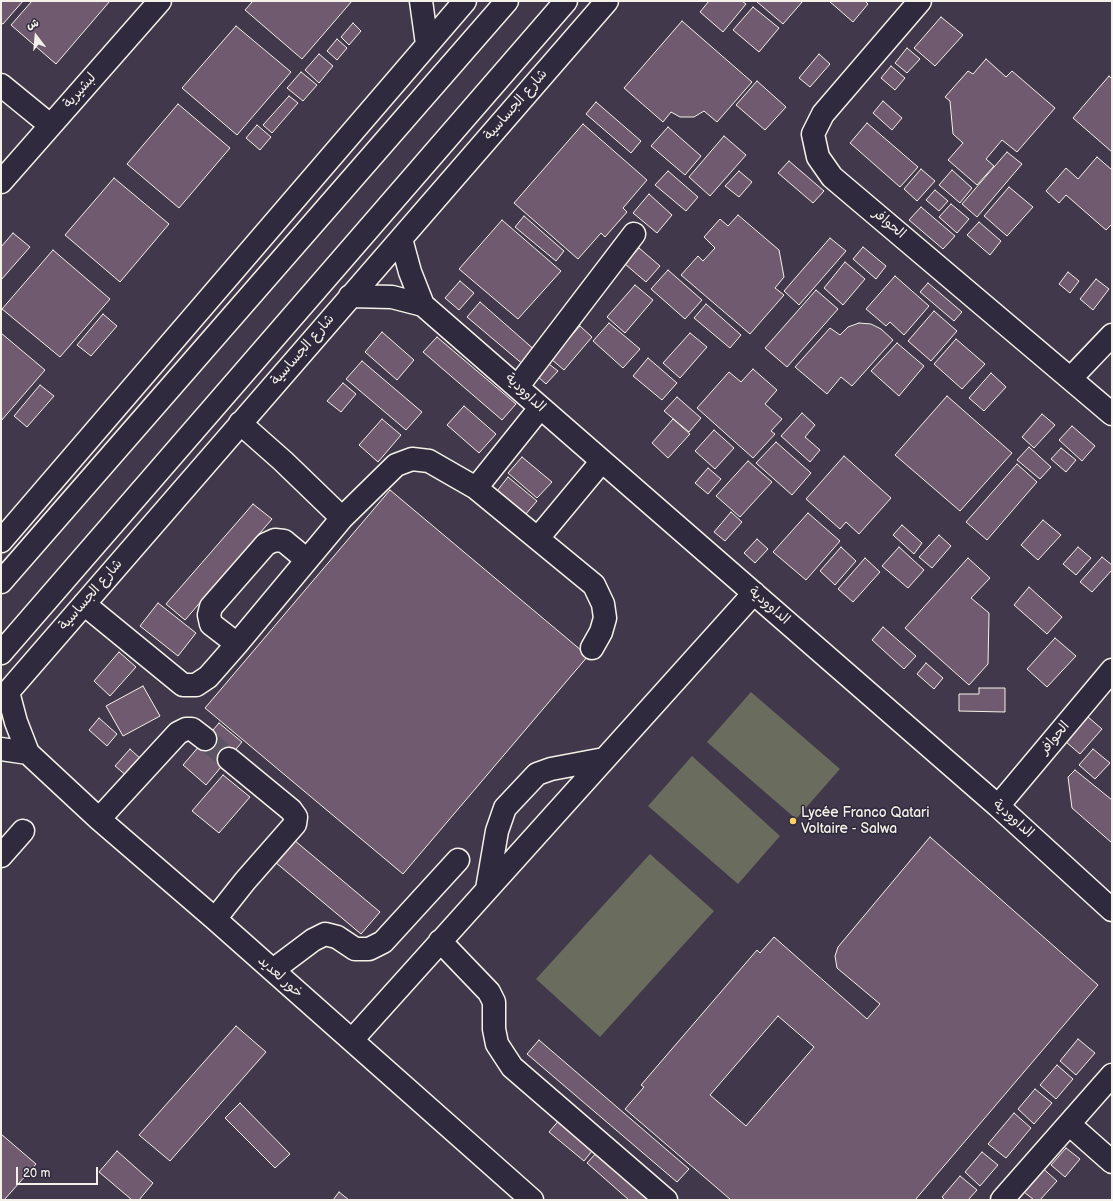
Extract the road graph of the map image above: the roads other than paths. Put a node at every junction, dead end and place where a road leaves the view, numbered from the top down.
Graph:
1 (160, 1) edge
2 (421, 1) edge
3 (465, 1) edge
4 (506, 1) edge
5 (566, 1) edge
6 (607, 1) edge
7 (920, 1) edge
8 (427, 44) junction
9 (394, 82) junction
10 (1, 85) edge
11 (50, 125) junction
12 (393, 132) junction
13 (444, 142) junction
14 (450, 181) junction
15 (1, 182) edge
16 (634, 234) dead end
17 (401, 239) junction
18 (350, 296) junction
19 (423, 305) junction
20 (1112, 335) edge
21 (1071, 378) junction
22 (518, 386) junction
23 (540, 408) junction
24 (1112, 414) edge
25 (240, 423) junction
26 (602, 461) junction
27 (476, 488) junction
28 (342, 518) junction
29 (538, 538) junction
30 (1, 541) edge
31 (307, 560) junction
32 (1, 582) edge
33 (63, 582) junction
34 (754, 593) junction
35 (84, 604) junction
36 (65, 625) junction
37 (237, 644) junction
38 (592, 648) dead end
39 (1, 653) edge
40 (1112, 670) edge
41 (5, 696) edge
42 (205, 739) tunnel mouth
43 (1, 749) edge
44 (28, 753) junction
45 (228, 759) tunnel mouth
46 (604, 759) junction
47 (998, 806) junction
48 (99, 819) junction
49 (23, 831) dead end
50 (1, 856) edge
51 (458, 860) dead end
52 (487, 889) junction
53 (1112, 910) edge
54 (215, 919) junction
55 (440, 941) junction
56 (273, 970) junction
57 (352, 1040) junction
58 (1112, 1076) edge
59 (1069, 1124) junction
60 (1112, 1162) edge
61 (532, 1200) edge
62 (666, 1200) edge
63 (1002, 1200) edge

1 - 11 street, لبشيرية
2 - 8 street
3 - 8 street
4 - 12 street
5 - 13 street, شارع الجساسية
6 - 14 street, شارع الجساسية
7 - 21 street, الحوافر
8 - 9 street
9 - 12 street
9 - 30 street
10 - 11 street
11 - 15 street, لبشيرية
12 - 32 street
13 - 14 street
13 - 33 street, شارع الجساسية
14 - 17 street, شارع الجساسية
16 - 22 street
17 - 18 street, شارع الجساسية
17 - 19 street, الداوودية
18 - 19 street, الداوودية
18 - 25 street, شارع الجساسية
19 - 22 street, الداوودية
20 - 21 street
21 - 24 street, الحوافر
22 - 23 street, الداوودية
23 - 26 street, الداوودية
23 - 27 street
25 - 28 street
25 - 35 street, شارع الجساسية
26 - 29 street
26 - 34 street, الداوودية
27 - 28 street
27 - 29 street
28 - 31 street
29 - 38 street
31 - 37 street
31 - 37 street
33 - 36 street
33 - 39 street, شارع الجساسية
34 - 46 street
34 - 47 street, الداوودية
35 - 36 street, شارع الجساسية
35 - 37 street
36 - 41 street, شارع الجساسية
40 - 47 street, الحوافر
41 - 44 street, خور لعديد
42 - 48 street
43 - 44 street
44 - 48 street, خور لعديد
45 - 54 street
46 - 52 street
46 - 52 street
47 - 53 street, الداوودية
48 - 54 street, خور لعديد
49 - 50 street
51 - 56 street
52 - 55 street
54 - 56 street, خور لعديد
55 - 57 street
55 - 62 street
56 - 57 street, خور لعديد
57 - 61 street, خور لعديد
58 - 59 street
59 - 60 street
59 - 63 street

